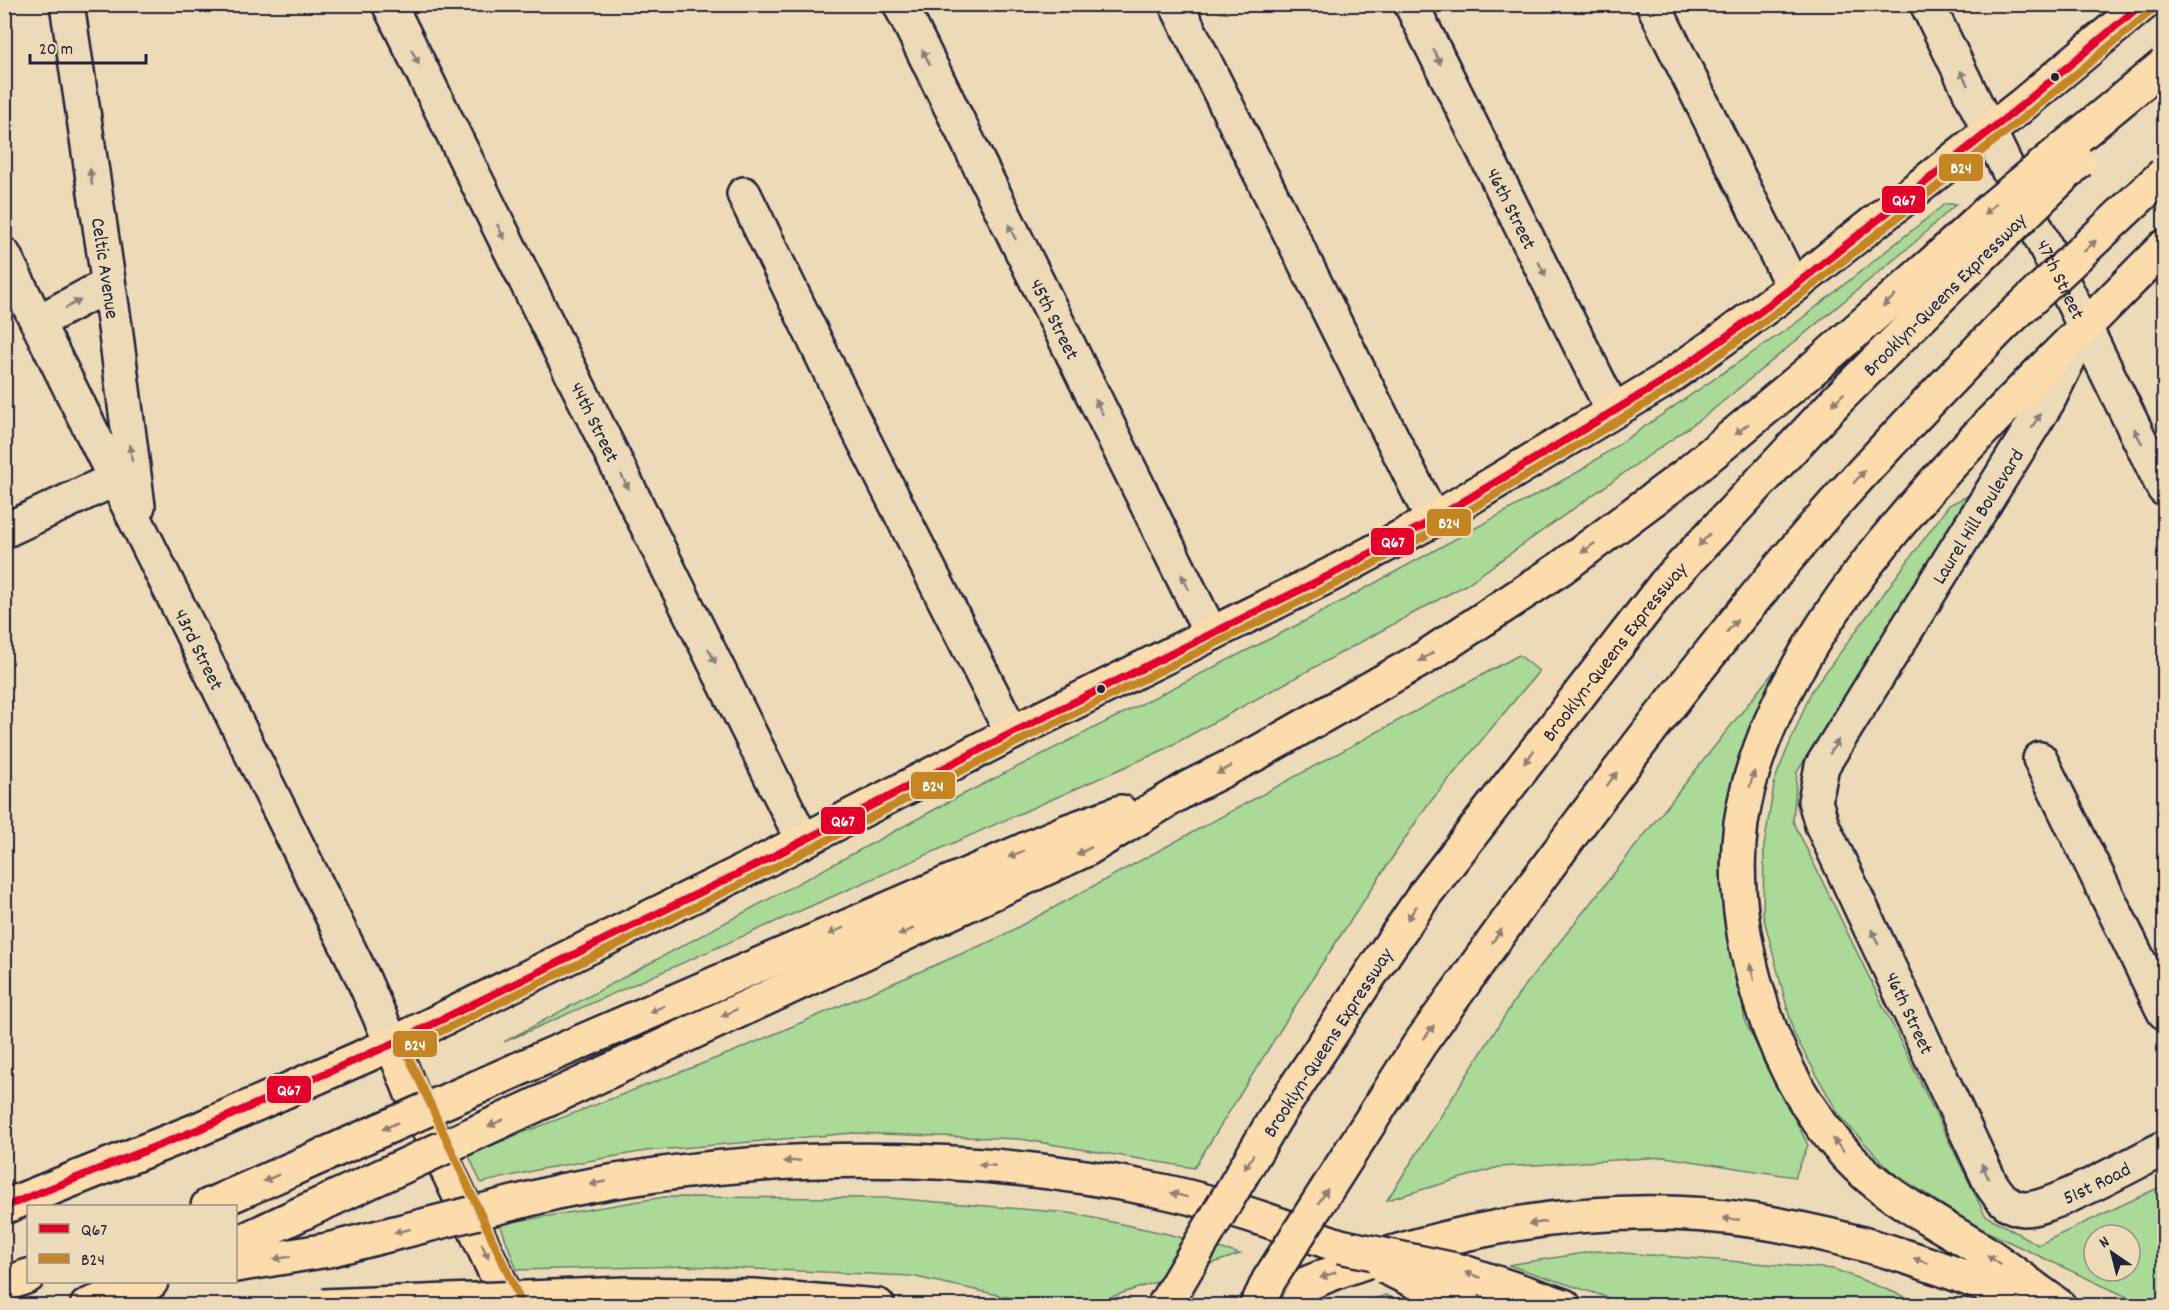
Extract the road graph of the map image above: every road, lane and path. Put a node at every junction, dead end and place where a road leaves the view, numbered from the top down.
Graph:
1 (67, 4) edge
2 (389, 4) edge
3 (900, 4) edge
4 (1176, 4) edge
5 (1411, 4) edge
6 (1653, 4) edge
7 (1927, 4) edge
8 (2143, 4) edge
9 (2164, 65) edge
10 (2164, 76) edge
11 (1989, 130) junction
12 (2164, 174) edge
13 (744, 194) dead end
14 (2164, 247) edge
15 (6, 262) edge
16 (1944, 273) junction
17 (107, 285) junction
18 (1793, 287) junction
19 (38, 322) junction
20 (2085, 327) junction
21 (1613, 411) junction
22 (115, 479) junction
23 (2164, 489) edge
24 (1433, 520) junction
25 (4, 531) edge
26 (141, 532) junction
27 (1211, 634) junction
28 (1012, 733) junction
29 (2040, 759) dead end
30 (1188, 788) junction
31 (1815, 801) joint
32 (802, 841) junction
33 (2164, 1012) edge
34 (392, 1044) junction
35 (2164, 1148) edge
36 (210, 1205) edge
37 (4, 1207) edge
38 (2025, 1209) joint
39 (237, 1244) edge
40 (1340, 1246) junction
41 (237, 1266) edge
42 (27, 1276) edge
43 (147, 1283) edge
44 (4, 1285) edge
45 (1261, 1299) edge
46 (87, 1305) edge
47 (323, 1305) edge
48 (511, 1305) edge
49 (878, 1305) edge
50 (1164, 1305) edge
51 (1466, 1305) edge
52 (1564, 1305) edge
53 (2034, 1305) edge
54 (2059, 1305) edge

17 -> 1 street, Celtic Avenue
2 -> 32 street, 44th Street
27 -> 3 street, 45th Street
4 - 24 street
5 -> 21 street, 46th Street
6 - 18 street
11 -> 7 street, 47th Street
8 - 11 main road
9 -> 16 main road, bridge
10 - 16 main road, Brooklyn-Queens Expressway, bridge
11 - 18 main road
11 - 20 street, 47th Street
45 -> 12 main road, bridge
13 - 28 street
14 - 20 main road, Laurel Hill Boulevard
15 - 19 street, 43rd Street
16 -> 30 main road
16 -> 50 main road, Brooklyn-Queens Expressway, bridge
19 -> 17 street
26 -> 17 street, Celtic Avenue
18 - 21 main road
19 - 22 street, 43rd Street
23 -> 20 street, 47th Street
31 -> 20 street, Laurel Hill Boulevard
54 -> 20 main road
21 - 24 main road
22 - 25 street
22 - 26 street, 43rd Street
24 - 27 main road
26 - 34 street, 43rd Street
27 - 28 main road
28 - 32 main road
29 - 33 street
30 -> 36 main road, bridge
30 -> 39 main road, bridge
38 -> 31 street, 46th Street
32 - 34 main road
34 - 37 main road
34 -> 48 main road
35 - 38 street, 51st Road
40 -> 41 main road, bridge
40 - 51 main road, bridge
52 -> 40 main road, bridge
42 - 44 main road
43 - 46 main road
53 -> 45 main road
47 - 49 main road, bridge

